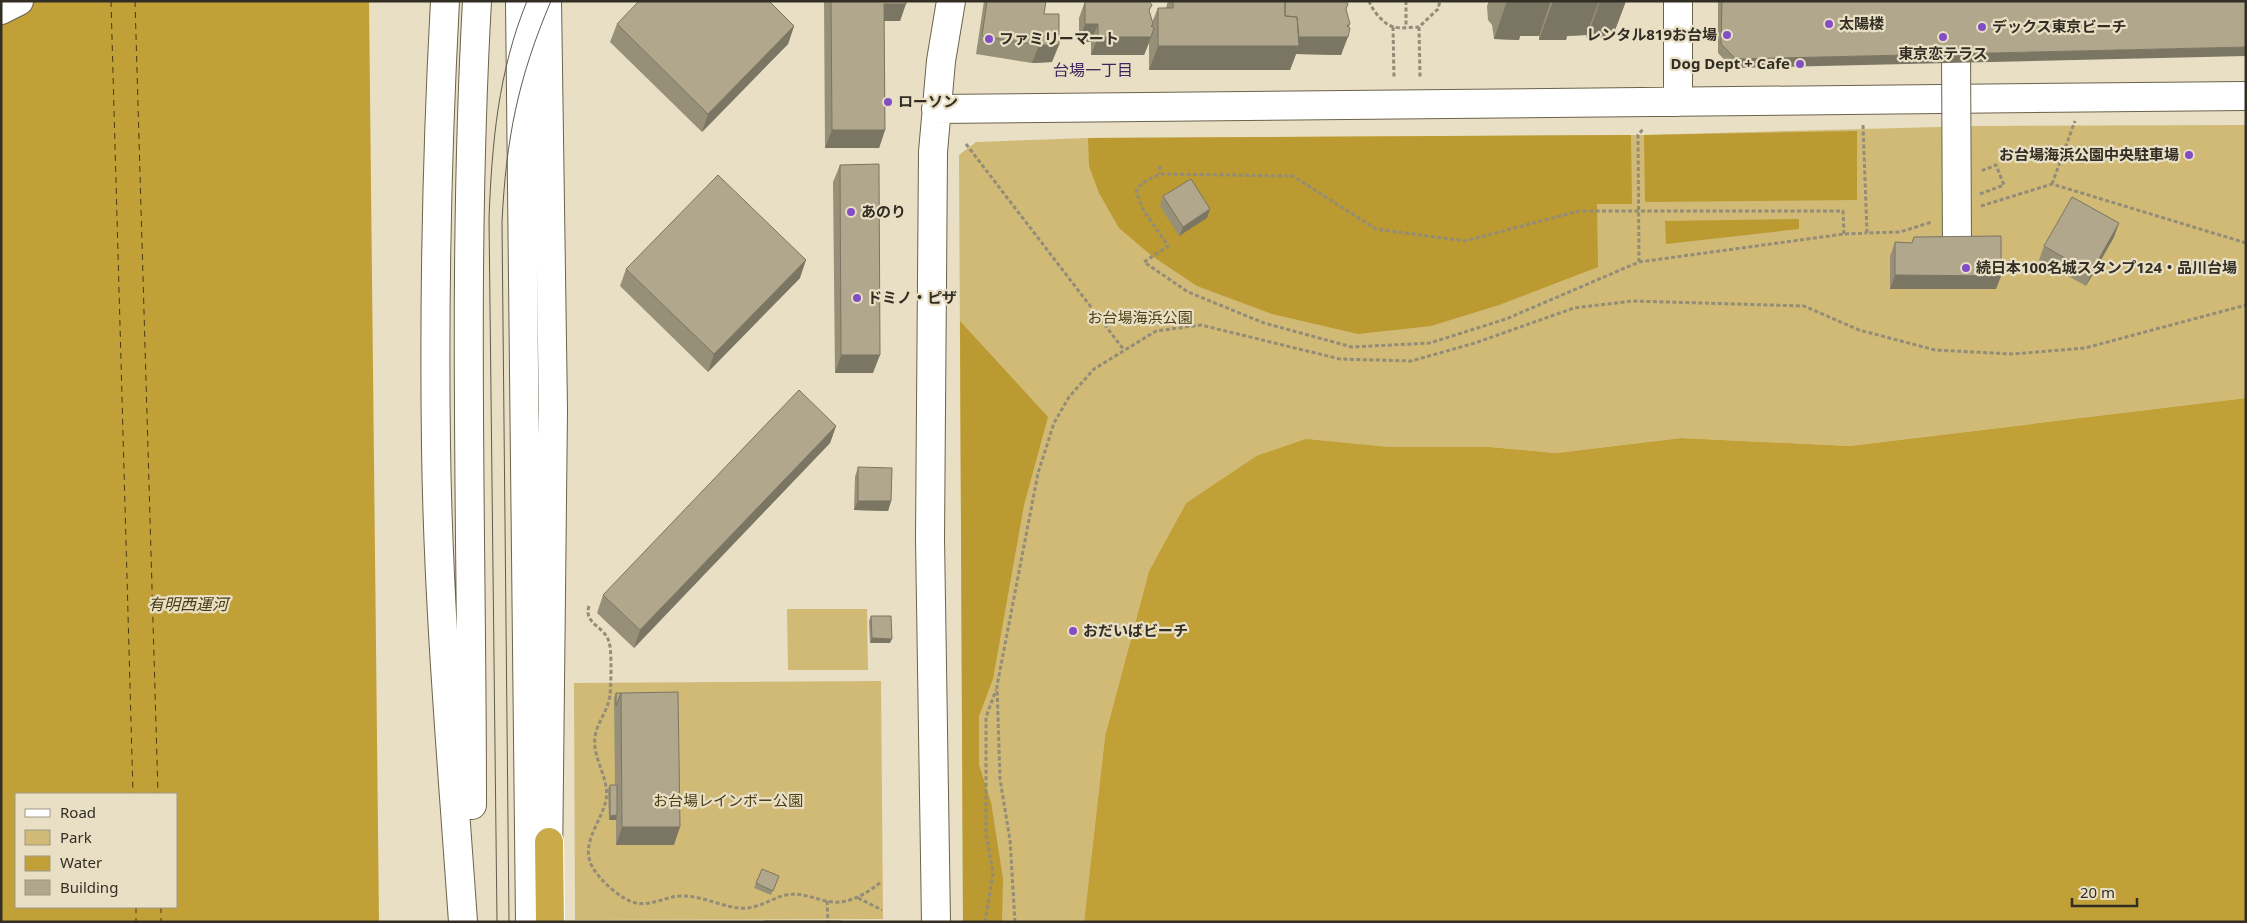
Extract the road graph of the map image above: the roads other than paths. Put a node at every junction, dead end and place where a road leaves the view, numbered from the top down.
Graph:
1 (19, 1) edge
2 (445, 1) edge
3 (477, 1) edge
4 (520, 1) edge
5 (547, 1) edge
6 (951, 1) edge
7 (1678, 1) edge
8 (1, 10) edge
9 (1926, 45) edge
10 (2246, 96) edge
11 (1678, 102) junction
12 (936, 109) junction
13 (1957, 250) edge
14 (463, 795) junction
15 (539, 798) junction
16 (549, 842) junction
17 (463, 922) edge
18 (472, 922) edge
19 (530, 922) edge
20 (545, 922) edge
21 (550, 922) edge
22 (936, 922) edge

1 - 8 street
2 - 14 street
3 - 14 street
4 - 15 street
5 - 15 street
6 - 12 street
7 - 11 street
9 - 13 street, bridge
10 - 11 street
11 - 12 street
12 - 22 street
14 - 17 street
14 - 18 street
15 - 16 street
15 - 19 street
16 - 20 street
16 - 21 highway

